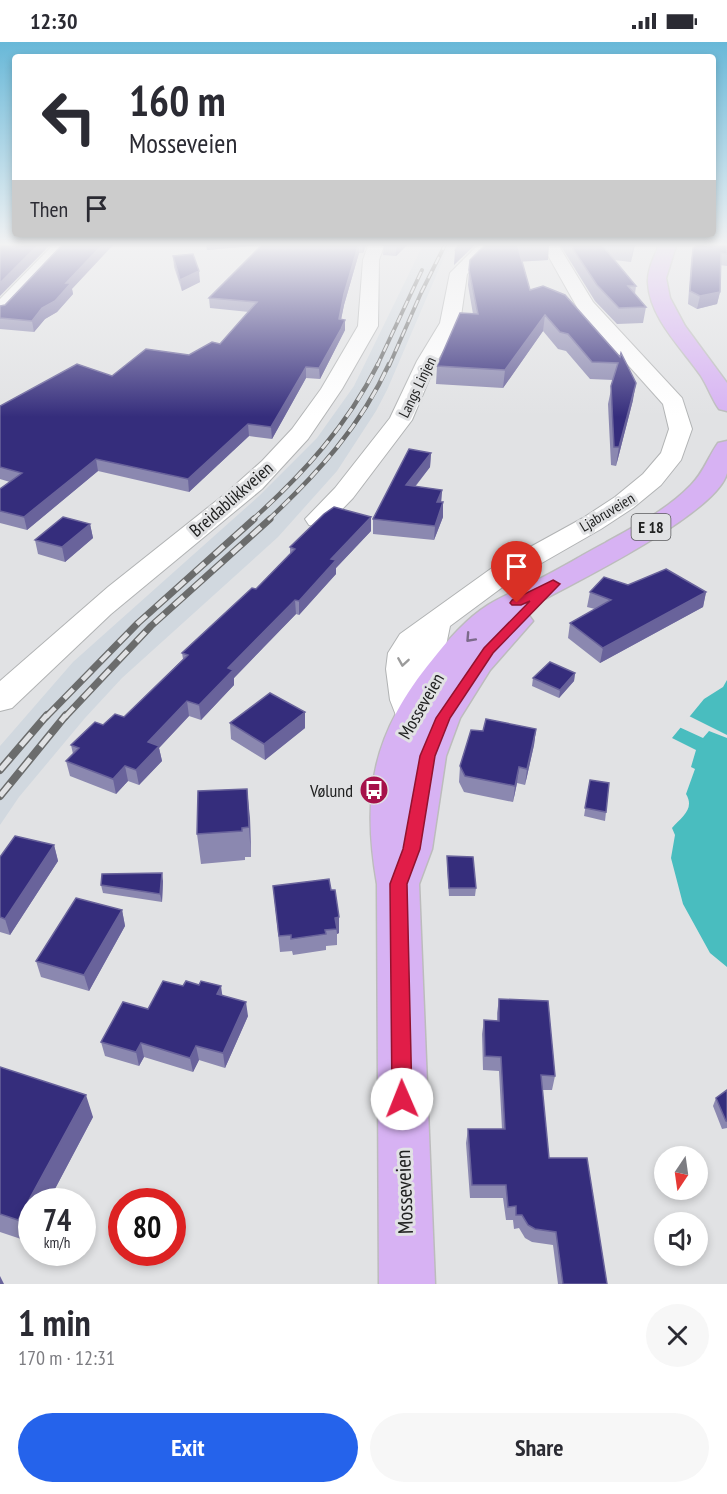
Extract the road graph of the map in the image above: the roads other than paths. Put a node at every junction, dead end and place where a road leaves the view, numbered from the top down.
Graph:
1 (370, 301) edge
2 (454, 301) edge
3 (583, 301) edge
4 (662, 301) edge
5 (727, 404) edge
6 (727, 448) edge
7 (318, 519) edge
8 (436, 621) junction
9 (445, 688) junction
10 (0, 700) edge
11 (411, 715) junction
12 (398, 884) junction
13 (407, 1284) edge

1 - 10 street, Breidablikkveien
2 - 7 street, Langs Linjen
3 - 8 street, Ljabruveien
4 - 5 highway
6 - 9 highway, Mosseveien / E 18
8 - 9 street
8 -> 11 street, Ljabruveien
9 - 11 highway, Mosseveien / E 18
9 - 12 highway, Mosseveien / E 18
11 - 12 highway, Mosseveien / E 18
12 - 13 highway, Mosseveien / E 18

